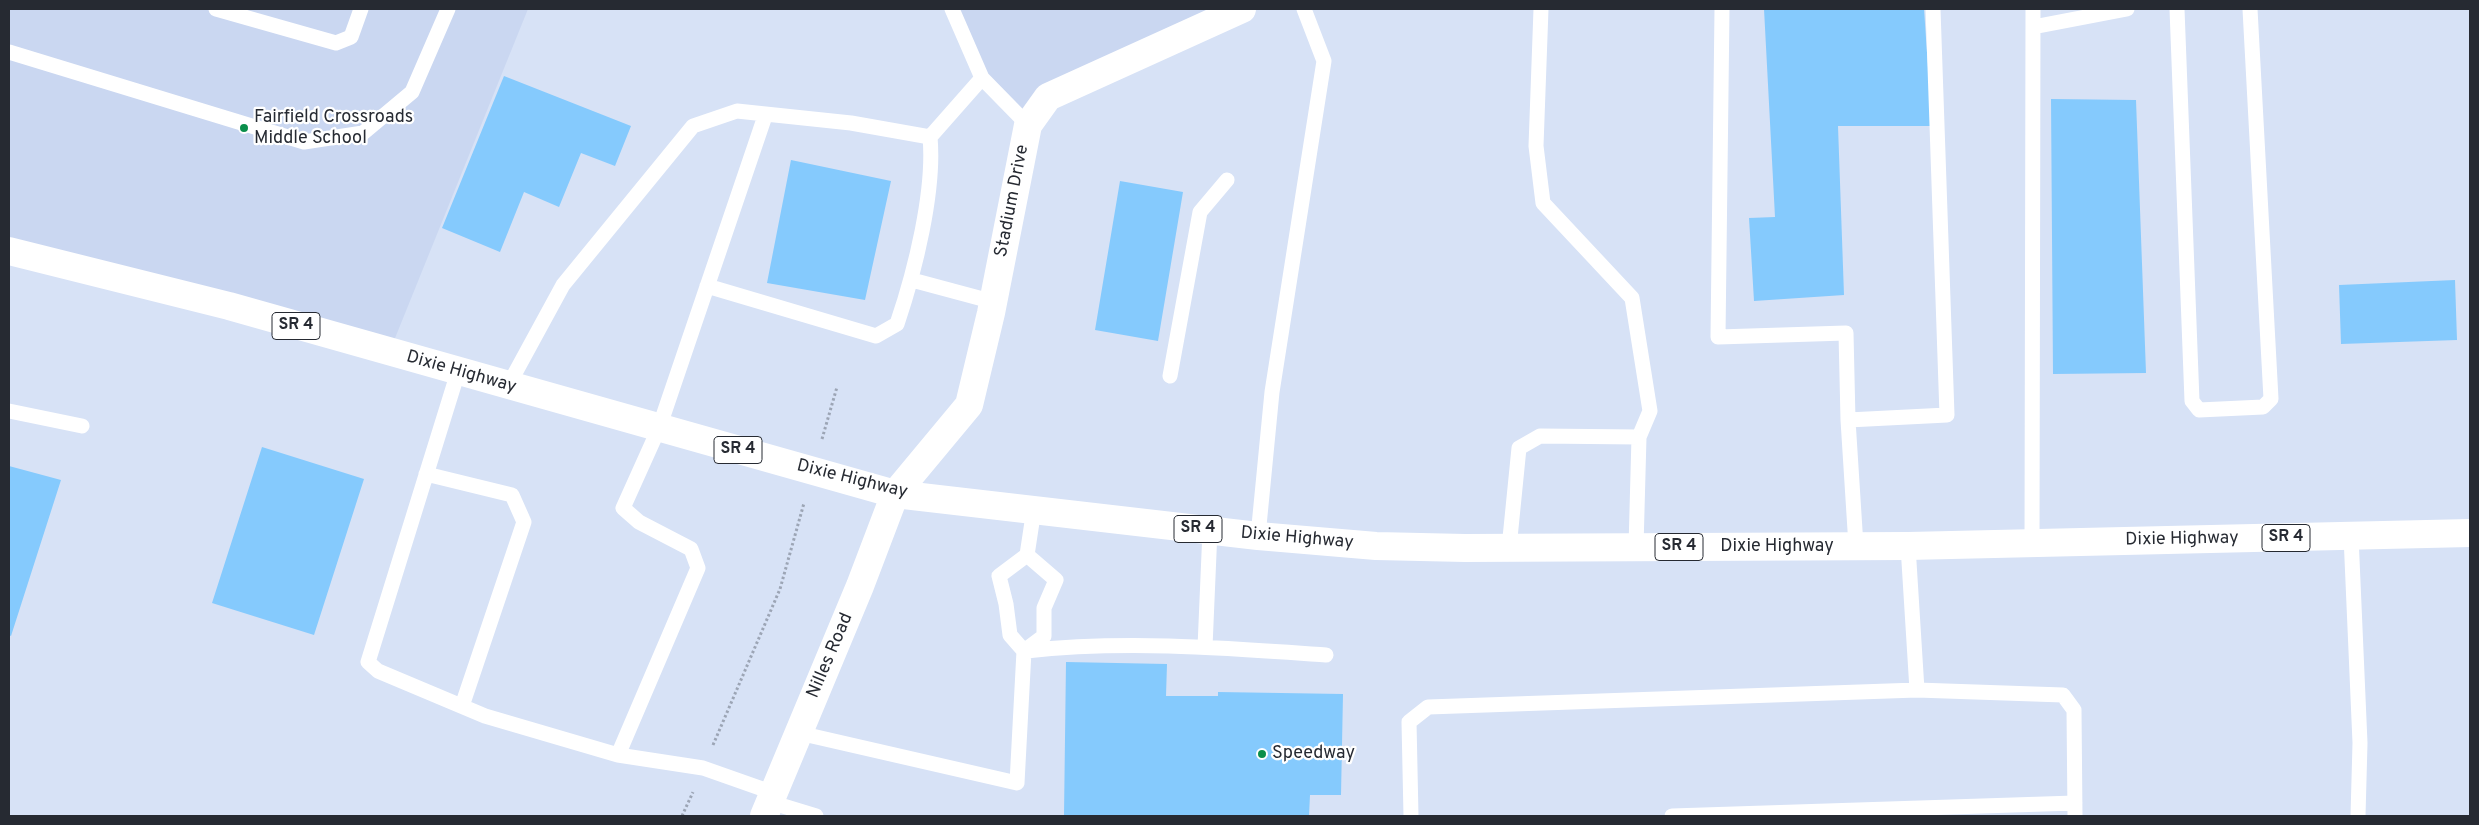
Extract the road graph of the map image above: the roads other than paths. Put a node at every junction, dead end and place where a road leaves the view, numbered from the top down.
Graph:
1 (216, 9) edge
2 (360, 9) edge
3 (448, 9) edge
4 (952, 9) edge
5 (1242, 9) edge
6 (1304, 9) edge
7 (1541, 9) edge
8 (1722, 9) edge
9 (1933, 9) edge
10 (2033, 9) edge
11 (2127, 9) edge
12 (2177, 9) edge
13 (2250, 9) edge
14 (2033, 27) junction
15 (9, 52) edge
16 (982, 78) junction
17 (765, 116) junction
18 (1028, 125) junction
19 (930, 137) junction
20 (1227, 180) dead end
21 (9, 252) edge
22 (912, 280) junction
23 (707, 286) junction
24 (994, 302) junction
25 (458, 372) junction
26 (1170, 376) dead end
27 (508, 386) junction
28 (9, 412) edge
29 (1848, 420) junction
30 (82, 426) dead end
31 (659, 428) junction
32 (1640, 437) junction
33 (426, 474) junction
34 (895, 494) junction
35 (1034, 509) junction
36 (1210, 530) junction
37 (2470, 533) edge
38 (1258, 536) junction
39 (2351, 536) junction
40 (2032, 543) junction
41 (1856, 546) junction
42 (1908, 546) junction
43 (1636, 547) junction
44 (1509, 548) junction
45 (1027, 555) junction
46 (1205, 647) junction
47 (1024, 651) junction
48 (1326, 655) dead end
49 (1917, 690) junction
50 (462, 706) junction
51 (799, 733) junction
52 (618, 755) junction
53 (769, 804) edge
54 (2075, 809) edge
55 (816, 816) edge
56 (1411, 816) edge
57 (1672, 816) edge
58 (2358, 816) edge

1 - 2 lane
3 - 15 lane
4 - 16 lane
5 - 18 main road, Stadium Drive
6 - 38 lane
7 - 32 lane
8 - 29 lane
9 - 29 lane
10 - 14 lane
11 - 14 lane
12 - 13 lane
14 - 40 lane
16 - 18 lane
16 - 19 lane
17 - 19 lane
17 - 23 lane
17 - 27 lane
18 - 24 main road, Stadium Drive
19 - 22 lane
20 - 26 lane
21 - 25 main road, Dixie Highway / SR 4
22 - 23 lane
22 - 24 lane
23 - 31 lane
24 - 34 main road, Stadium Drive
25 - 27 main road, Dixie Highway / SR 4
25 - 33 lane
27 - 31 main road, Dixie Highway / SR 4
28 - 30 lane
29 - 41 lane
31 - 34 main road, Dixie Highway / SR 4
31 - 52 lane
32 - 43 lane
32 - 44 lane
33 - 50 lane
33 - 50 lane
34 - 35 main road, Dixie Highway / SR 4
34 - 51 main road, Nilles Road
35 - 36 main road, Dixie Highway / SR 4
35 - 45 lane
36 - 38 main road, Dixie Highway / SR 4
36 - 46 lane
37 - 39 main road, Dixie Highway / SR 4
38 - 44 main road, Dixie Highway / SR 4
39 - 40 main road, Dixie Highway / SR 4
39 - 58 lane
40 - 42 main road, Dixie Highway / SR 4
41 - 42 main road, Dixie Highway / SR 4
41 - 43 main road, Dixie Highway / SR 4
42 - 49 lane
43 - 44 main road, Dixie Highway / SR 4
45 - 47 lane
45 - 47 lane
46 - 47 lane
46 - 48 lane
47 - 51 lane
49 - 54 lane
49 - 56 lane
50 - 52 lane
51 - 53 main road, Nilles Road
52 - 53 lane
53 - 55 lane
54 - 57 lane

